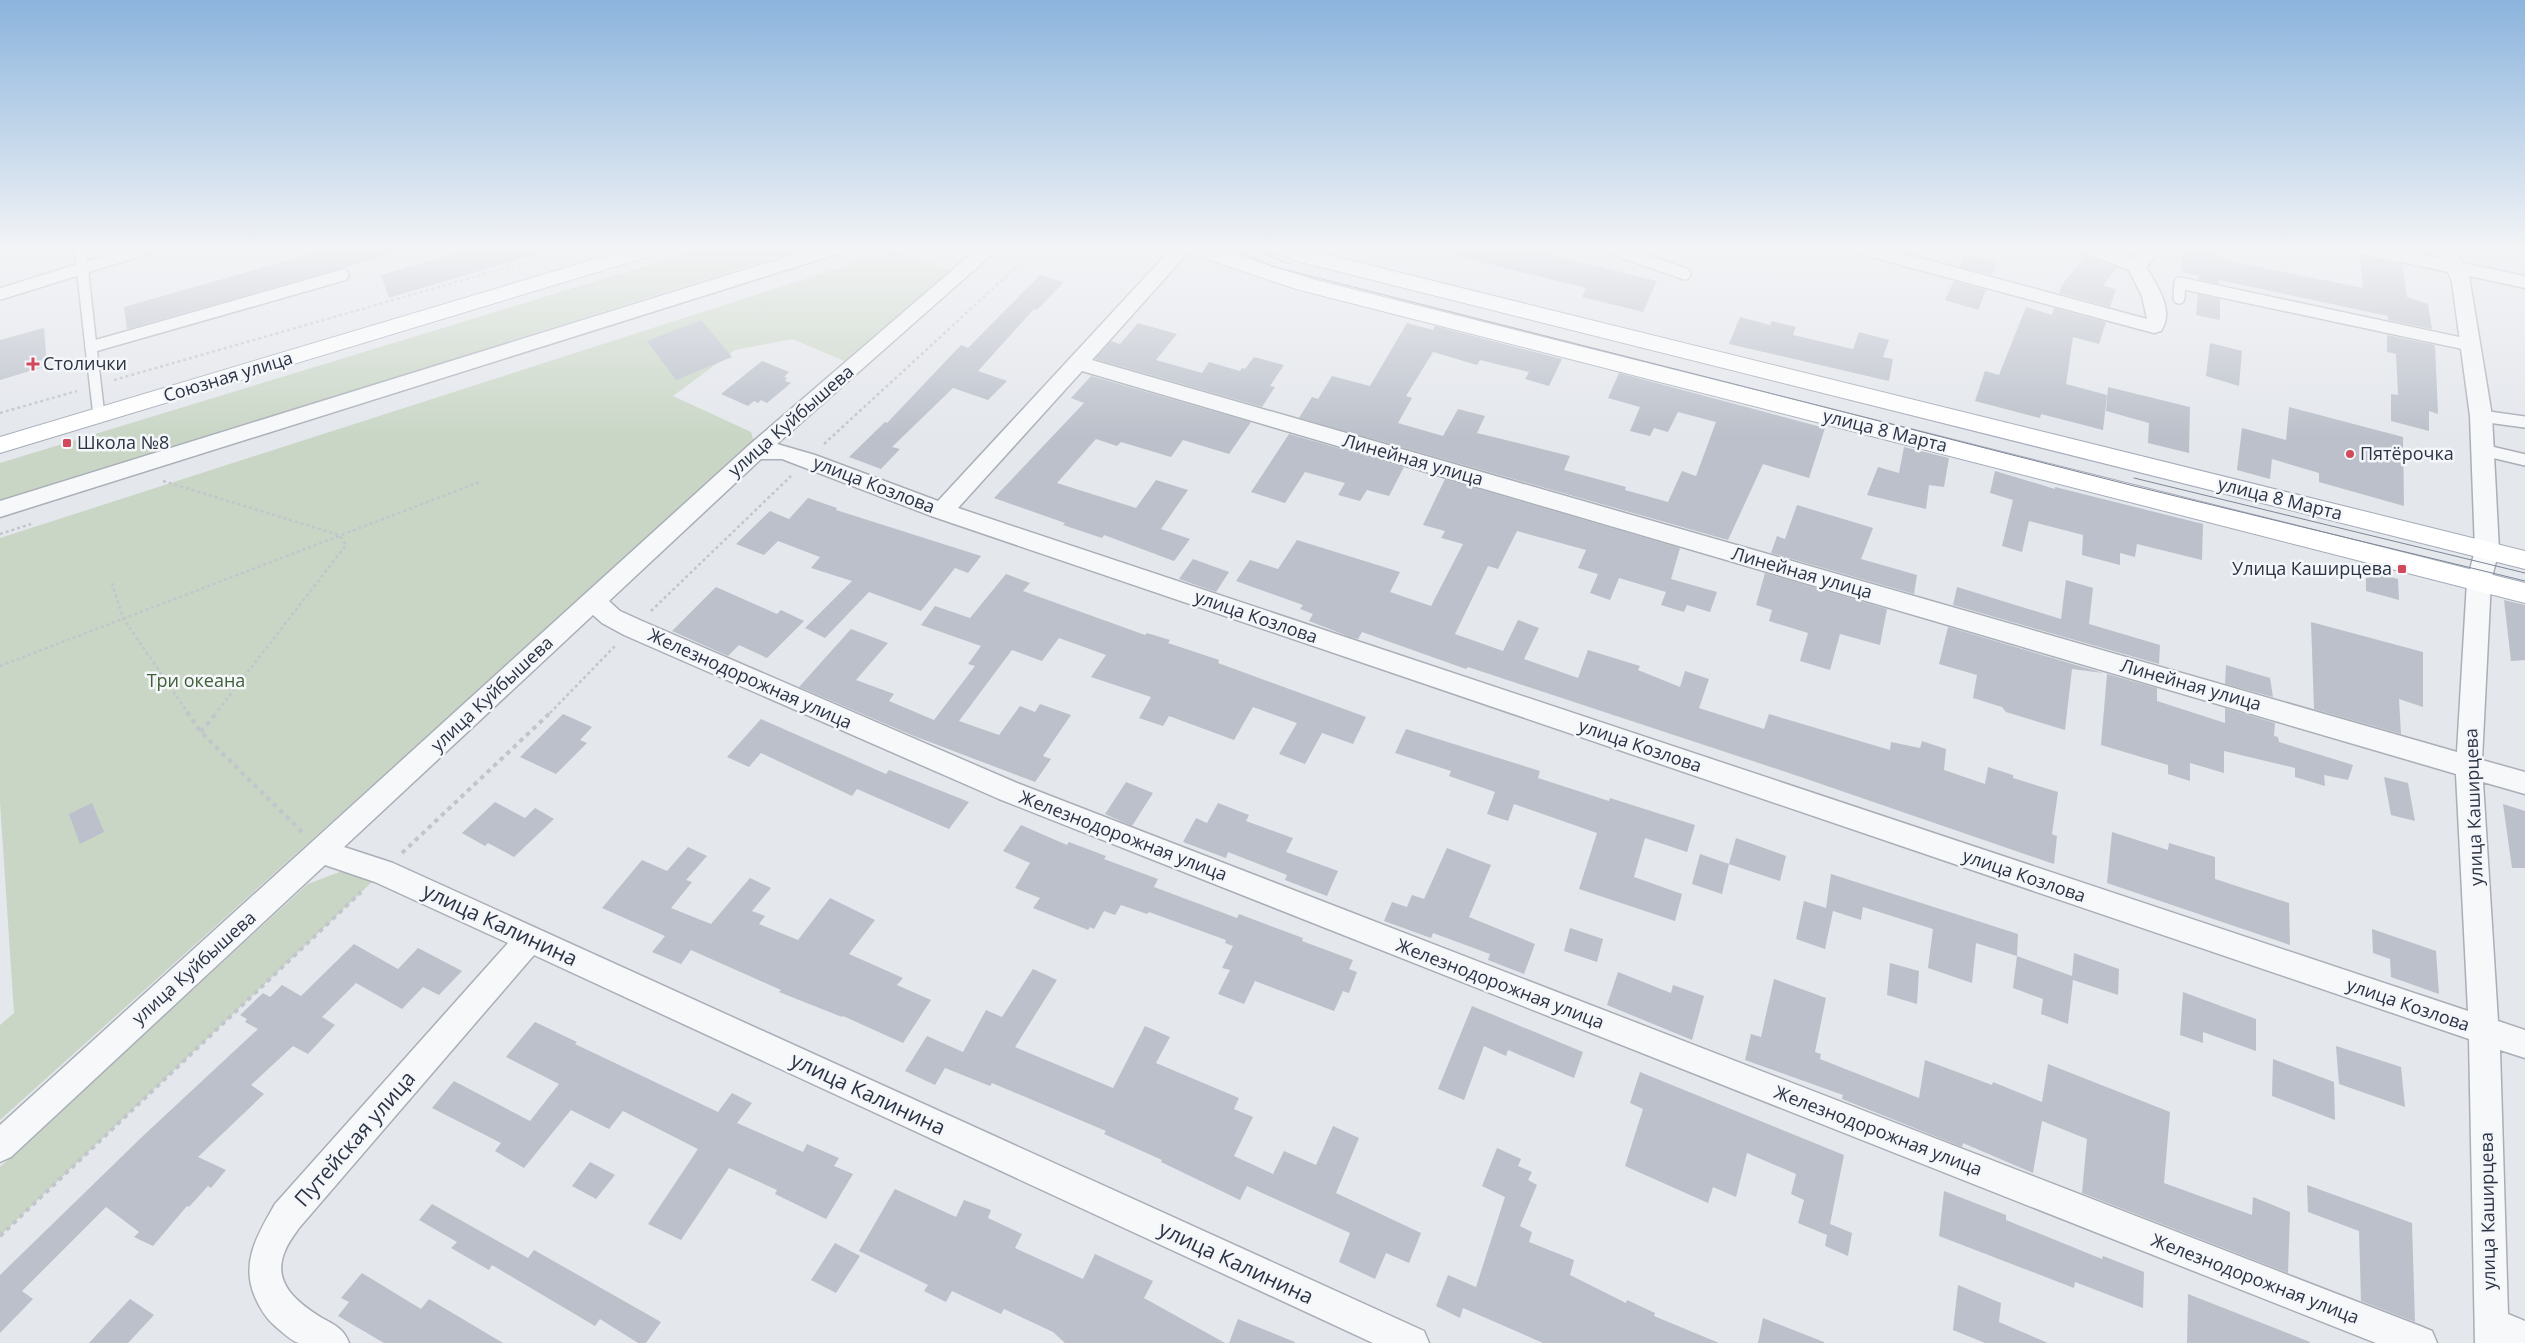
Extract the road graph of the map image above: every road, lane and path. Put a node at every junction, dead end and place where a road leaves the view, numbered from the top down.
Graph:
1 (86, 311) edge
2 (218, 311) edge
3 (355, 311) edge
4 (448, 311) edge
5 (635, 311) edge
6 (918, 311) edge
7 (969, 311) edge
8 (1126, 311) edge
9 (1409, 311) edge
10 (1521, 311) edge
11 (2093, 311) edge
12 (2157, 311) edge
13 (2309, 311) edge
14 (2466, 311) edge
15 (2470, 345) junction
16 (91, 347) junction
17 (1078, 363) junction
18 (95, 385) junction
19 (0, 413) edge
20 (98, 416) junction
21 (2481, 416) junction
22 (2525, 422) edge
23 (0, 445) edge
24 (2483, 450) junction
25 (756, 451) junction
26 (807, 460) junction
27 (2525, 460) edge
28 (163, 481) dead end
29 (482, 481) dead end
30 (0, 509) edge
31 (942, 511) junction
32 (339, 535) junction
33 (2487, 550) junction
34 (2525, 560) edge
35 (2478, 581) junction
36 (112, 583) dead end
37 (2525, 593) edge
38 (593, 600) junction
39 (123, 618) junction
40 (633, 628) junction
41 (0, 666) edge
42 (201, 732) junction
43 (2469, 766) junction
44 (2525, 783) edge
45 (322, 852) junction
46 (383, 872) junction
47 (530, 939) junction
48 (2484, 1030) junction
49 (2525, 1044) edge
50 (0, 1146) edge
51 (0, 1236) edge
52 (2491, 1334) edge
53 (2525, 1338) edge
54 (332, 1343) edge
55 (1412, 1343) edge
56 (2420, 1343) edge

1 - 16 lane
2 - 16 lane
3 - 18 path
4 - 20 main road, Союзная улица
5 - 30 street
6 - 25 street, улица Куйбышева
7 - 26 path
8 - 17 street
9 - 35 main road, улица 8 Марта
10 - 33 main road, улица 8 Марта
11 - 12 street
13 - 15 lane
14 - 15 street, улица Каширцева
15 - 21 street, улица Каширцева
16 - 18 lane
17 - 31 street
17 - 43 street, Линейная улица
18 - 19 path
18 - 20 lane
20 - 23 main road, Союзная улица
21 - 22 lane
21 - 24 street, улица Каширцева
24 - 27 lane
24 - 33 street, улица Каширцева
25 - 26 street, улица Козлова
25 - 38 street, улица Куйбышева
26 - 31 street, улица Козлова
26 - 40 path
28 - 32 path
29 - 32 path
31 - 48 street, улица Козлова
32 - 39 path
32 - 42 path
33 - 34 main road, улица 8 Марта
33 - 35 street, улица Каширцева
35 - 37 main road, улица 8 Марта
35 - 43 street, улица Каширцева
36 - 39 path
38 - 40 street, Железнодорожная улица
38 - 45 street, улица Куйбышева
39 - 41 path
39 - 42 path
40 - 46 path
40 - 56 street, Железнодорожная улица
42 - 45 path
43 - 44 street, Линейная улица
43 - 48 street, улица Каширцева
45 - 46 street, улица Калинина
45 - 50 street, улица Куйбышева
46 - 47 street, улица Калинина
46 - 51 path
47 - 54 street, Путейская улица
47 - 55 street, улица Калинина
48 - 49 street, улица Козлова
48 - 52 street, улица Каширцева
52 - 53 street

